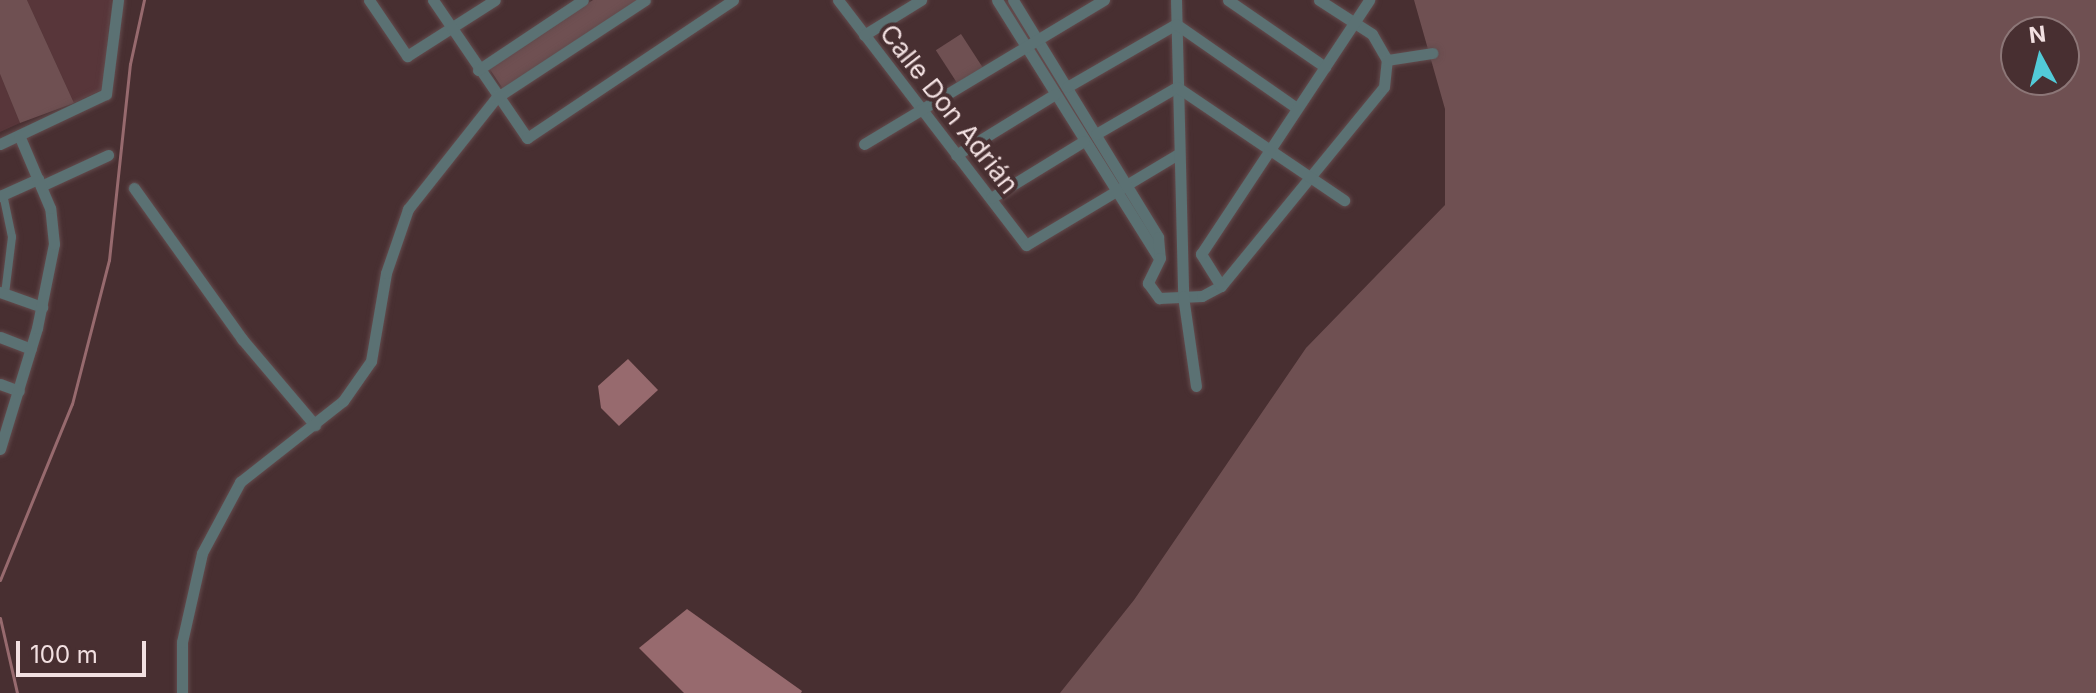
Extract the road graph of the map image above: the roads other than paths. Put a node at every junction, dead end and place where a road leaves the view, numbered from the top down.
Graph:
1 (118, 0) edge
2 (433, 0) edge
3 (583, 0) edge
4 (645, 0) edge
5 (733, 0) edge
6 (838, 0) edge
7 (921, 0) edge
8 (997, 0) edge
9 (1013, 0) edge
10 (1104, 0) edge
11 (1176, 0) edge
12 (1228, 0) edge
13 (1319, 0) edge
14 (1369, 0) edge
15 (373, 1) edge
16 (489, 2) edge
17 (715, 5) edge
18 (1354, 22) junction
19 (1176, 24) junction
20 (452, 29) junction
21 (864, 35) junction
22 (1038, 41) junction
23 (1027, 47) junction
24 (1432, 53) dead end
25 (1387, 60) junction
26 (1325, 67) junction
27 (478, 70) junction
28 (1067, 87) junction
29 (1177, 87) junction
30 (1055, 94) junction
31 (496, 98) junction
32 (1297, 108) junction
33 (922, 111) junction
34 (1096, 134) junction
35 (19, 135) junction
36 (1084, 141) junction
37 (0, 144) edge
38 (864, 144) dead end
39 (1269, 152) junction
40 (1178, 154) junction
41 (108, 155) dead end
42 (956, 155) junction
43 (1307, 178) junction
44 (40, 182) junction
45 (1126, 184) junction
46 (134, 188) dead end
47 (1114, 191) junction
48 (2, 195) edge
49 (991, 198) junction
50 (1344, 200) dead end
51 (1160, 258) junction
52 (1221, 286) junction
53 (2, 293) edge
54 (1183, 296) junction
55 (42, 307) junction
56 (0, 337) edge
57 (31, 349) junction
58 (0, 384) edge
59 (1196, 386) dead end
60 (19, 391) junction
61 (315, 425) junction
62 (0, 449) edge
63 (182, 693) edge

1 - 35 street
2 - 20 street
3 - 27 street
4 - 31 street
5 - 17 street
6 - 21 street, Calle Don Adrián
7 - 21 street
8 - 23 street
9 - 22 street
10 - 22 street
11 - 19 street
12 - 26 street
13 - 18 street
14 - 18 street
15 - 20 street
16 - 20 street
17 - 31 street
18 - 25 street
18 - 26 street
19 - 28 street
19 - 29 street
19 - 32 street
20 - 27 street
21 - 33 street, Calle Don Adrián
22 - 23 street
22 - 28 street
23 - 30 street
23 - 33 street
24 - 25 street
25 - 43 street
26 - 32 street
27 - 31 street
28 - 34 street
29 - 34 street
29 - 39 street
29 - 40 street
30 - 36 street
30 - 42 street
31 - 61 street
32 - 39 street
33 - 38 street
33 - 42 street, Calle Don Adrián
34 - 45 street
35 - 37 street
35 - 44 street
36 - 47 street
36 - 49 street
39 - 43 street
39 - 52 street
40 - 45 street
40 - 54 street
41 - 44 street
42 - 49 street, Calle Don Adrián
43 - 50 street
43 - 52 street
44 - 48 street
44 - 55 street
45 - 47 street
45 - 51 street
46 - 61 street
47 - 49 street, Calle Don Adrián
47 - 51 street
48 - 53 street
51 - 54 street
52 - 54 street
53 - 55 street
54 - 59 street
55 - 57 street
56 - 57 street
57 - 60 street
58 - 60 street
60 - 62 street
61 - 63 street

